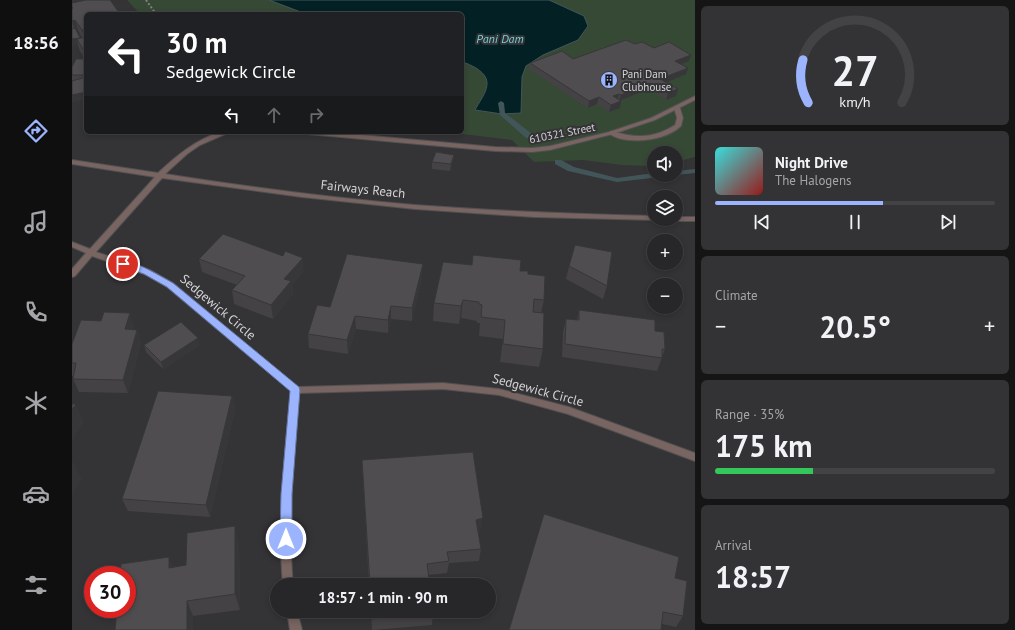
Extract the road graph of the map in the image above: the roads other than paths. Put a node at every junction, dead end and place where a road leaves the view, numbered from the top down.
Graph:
1 (695, 98) edge
2 (677, 108) junction
3 (611, 133) junction
4 (218, 134) edge
5 (330, 134) edge
6 (72, 162) edge
7 (160, 176) junction
8 (647, 218) edge
9 (683, 219) edge
10 (695, 219) edge
11 (72, 244) edge
12 (91, 253) junction
13 (72, 274) edge
14 (295, 390) junction
15 (695, 456) edge
16 (287, 578) edge
17 (293, 618) edge
18 (296, 630) edge

1 - 2 street, 610321 Street
2 - 3 street, 610321 Street
2 - 3 street
3 - 5 street, 610321 Street
4 - 7 street
6 - 7 street, Fairways Reach
7 - 8 street, Fairways Reach
7 - 12 street
9 - 10 street
11 - 12 street, Sedgewick Circle
12 - 13 street
12 - 14 street, Sedgewick Circle
14 - 15 street, Sedgewick Circle
14 - 16 street
17 - 18 street

